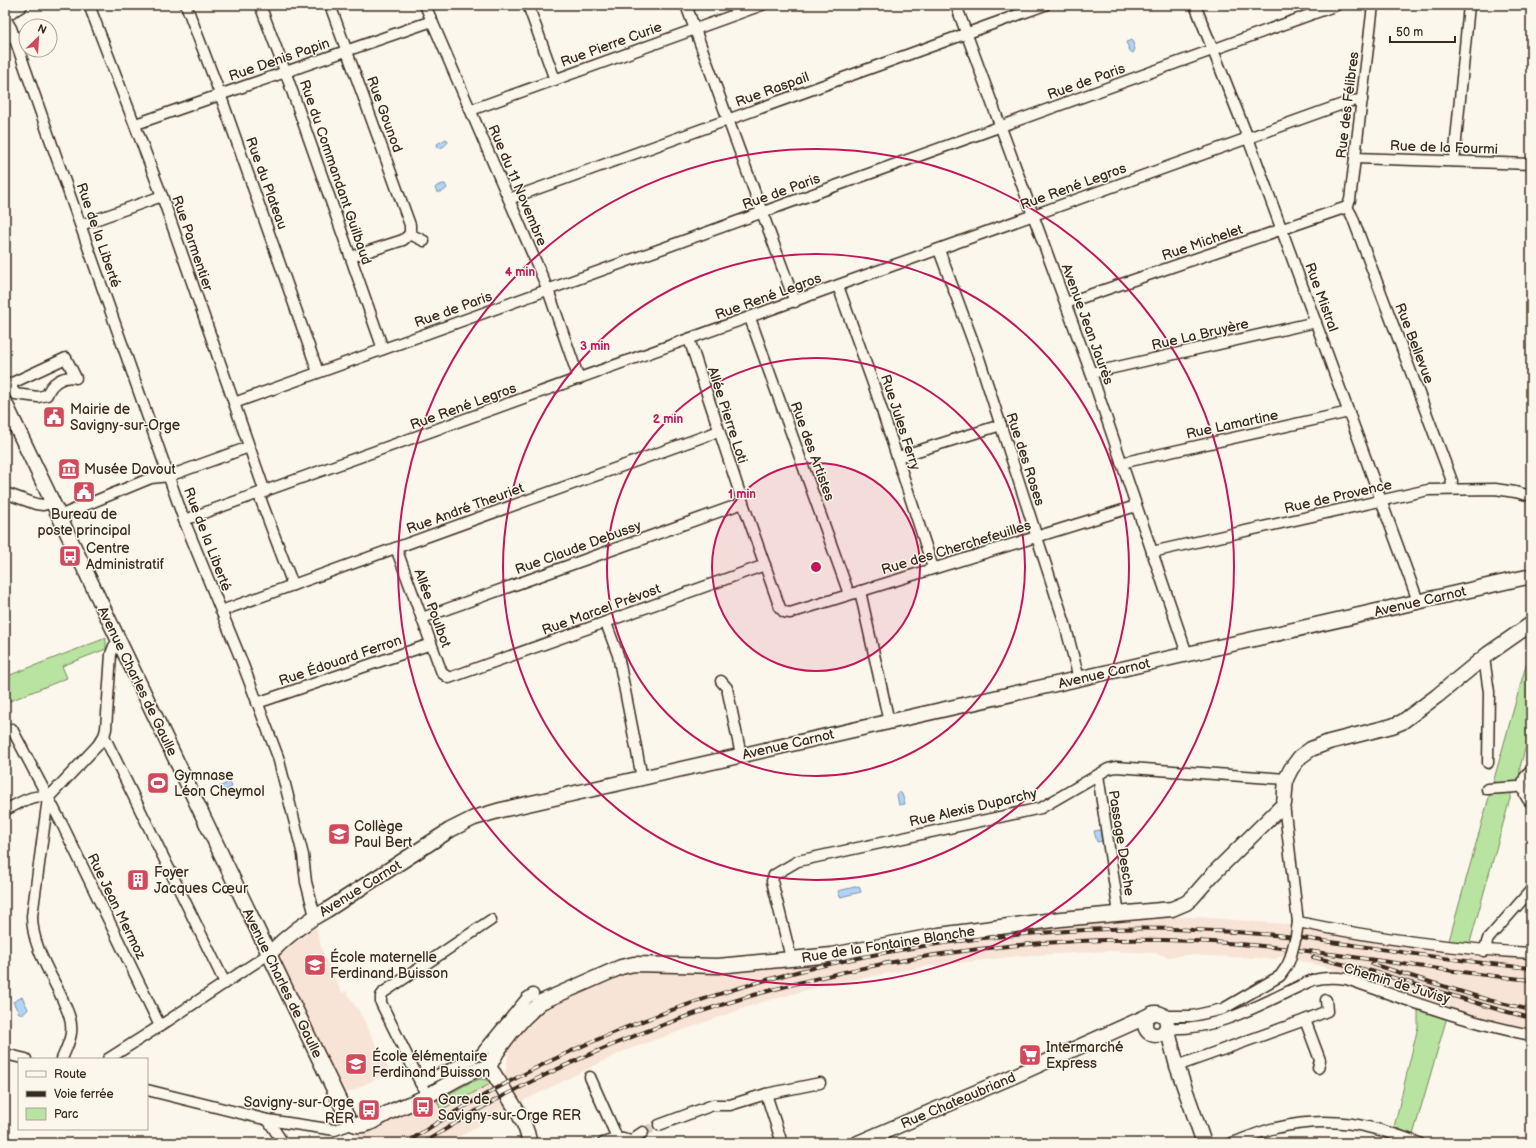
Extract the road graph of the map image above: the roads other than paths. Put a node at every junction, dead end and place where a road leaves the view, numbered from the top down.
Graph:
1 (9, 5) edge
2 (20, 5) edge
3 (89, 5) edge
4 (186, 5) edge
5 (260, 5) edge
6 (330, 5) edge
7 (426, 5) edge
8 (528, 5) edge
9 (686, 5) edge
10 (762, 5) edge
11 (956, 5) edge
12 (1045, 5) edge
13 (1196, 5) edge
14 (1337, 5) edge
15 (1373, 5) edge
16 (1469, 5) edge
17 (5, 13) edge
18 (5, 18) edge
19 (432, 21) junction
20 (695, 29) junction
21 (967, 33) junction
22 (347, 50) junction
23 (1213, 50) junction
24 (285, 71) junction
25 (555, 80) junction
26 (220, 94) junction
27 (1362, 100) junction
28 (471, 110) junction
29 (728, 119) junction
30 (136, 124) junction
31 (1001, 127) junction
32 (1248, 138) junction
33 (1355, 158) junction
34 (1454, 161) junction
35 (1531, 164) edge
36 (162, 196) junction
37 (509, 199) junction
38 (1347, 207) junction
39 (762, 212) junction
40 (1034, 215) junction
41 (81, 225) junction
42 (1282, 230) junction
43 (410, 234) junction
44 (424, 241) dead end
45 (939, 250) junction
46 (351, 257) junction
47 (838, 286) junction
48 (548, 290) junction
49 (795, 302) junction
50 (1066, 303) junction
51 (750, 318) junction
52 (1316, 322) junction
53 (689, 340) junction
54 (383, 349) junction
55 (318, 372) junction
56 (1091, 373) junction
57 (579, 379) junction
58 (10, 384) joint
59 (5, 403) edge
60 (234, 403) junction
61 (1349, 412) junction
62 (1001, 425) junction
63 (719, 432) junction
64 (249, 447) junction
65 (898, 457) junction
66 (1121, 463) junction
67 (169, 476) junction
68 (1451, 489) junction
69 (5, 493) edge
70 (262, 494) junction
71 (1531, 496) edge
72 (1382, 501) junction
73 (53, 502) junction
74 (743, 503) junction
75 (1136, 506) junction
76 (59, 516) junction
77 (184, 520) junction
78 (1037, 536) junction
79 (396, 548) junction
80 (1152, 552) junction
81 (765, 566) junction
82 (933, 568) junction
83 (1531, 576) edge
84 (293, 585) junction
85 (860, 591) junction
86 (849, 594) junction
87 (1418, 601) junction
88 (221, 611) junction
89 (784, 612) joint
90 (422, 618) junction
91 (606, 623) junction
92 (1531, 624) edge
93 (119, 643) junction
94 (431, 644) junction
95 (1186, 654) junction
96 (1484, 658) junction
97 (446, 677) joint
98 (1079, 679) junction
99 (721, 681) dead end
100 (257, 703) junction
101 (890, 722) junction
102 (5, 732) edge
103 (104, 736) junction
104 (741, 755) junction
105 (1488, 763) dead end
106 (1531, 771) edge
107 (1098, 775) junction
108 (642, 778) junction
109 (1286, 779) junction
110 (1520, 785) junction
111 (1487, 789) dead end
112 (48, 798) junction
113 (1531, 803) edge
114 (1284, 804) junction
115 (5, 810) edge
116 (1531, 890) edge
117 (1119, 914) junction
118 (315, 916) junction
119 (491, 920) dead end
120 (1298, 922) junction
121 (1484, 951) junction
122 (270, 953) junction
123 (1531, 953) edge
124 (791, 958) junction
125 (225, 983) junction
126 (533, 994) dead end
127 (1326, 1000) dead end
128 (1150, 1015) junction
129 (1305, 1020) junction
130 (1166, 1022) junction
131 (160, 1026) junction
132 (1152, 1033) junction
133 (1531, 1035) edge
134 (1103, 1037) junction
135 (5, 1054) edge
136 (22, 1058) edge
137 (62, 1058) edge
138 (110, 1058) edge
139 (1177, 1066) junction
140 (488, 1068) junction
141 (1318, 1068) dead end
142 (590, 1077) dead end
143 (420, 1083) junction
144 (820, 1083) dead end
145 (148, 1090) edge
146 (766, 1094) junction
147 (427, 1096) junction
148 (387, 1114) junction
149 (268, 1120) junction
150 (356, 1121) junction
151 (659, 1126) tunnel mouth
152 (1275, 1128) junction
153 (643, 1132) tunnel mouth
154 (616, 1138) junction
155 (283, 1143) edge
156 (529, 1143) edge
157 (603, 1143) edge
158 (634, 1143) edge
159 (782, 1143) edge
160 (858, 1143) edge
161 (1204, 1143) edge
162 (1232, 1143) edge
163 (1252, 1143) edge
164 (1419, 1143) edge

1 - 17 street
2 - 17 street
3 - 30 street, Rue Parmentier
4 - 26 street, Rue du Plateau
5 - 24 street, Rue du Commandant Guilbaud
6 - 22 street, Rue Gounod
7 - 19 street, Rue du 11 Novembre
8 - 25 street
9 - 20 street
10 - 20 street, Rue Pierre Curie
11 - 21 street, Avenue Jean Jaurès
12 - 21 street, Rue Raspail
13 - 23 street, Rue Mistral
14 - 23 street, Rue de Paris
15 - 27 street, Rue des Félibres
16 - 34 street
18 - 41 street, Rue de la Liberté
19 - 22 street, Rue Denis Papin
19 - 28 street, Rue du 11 Novembre
20 - 25 street, Rue Pierre Curie
20 - 29 street
21 - 29 street, Rue Raspail
21 - 31 street, Avenue Jean Jaurès
22 - 24 street, Rue Denis Papin
22 - 43 street, Rue Gounod
23 - 31 street, Rue de Paris
23 - 32 street, Rue Mistral
24 - 26 street, Rue Denis Papin
24 - 46 street, Rue du Commandant Guilbaud
25 - 28 street, Rue Pierre Curie
26 - 30 street, Rue Denis Papin
26 - 55 street, Rue du Plateau
27 - 32 street, Rue René Legros
27 - 33 street, Rue des Félibres
28 - 37 street, Rue du 11 Novembre
29 - 37 street, Rue Raspail
29 - 39 street
30 - 36 street, Rue Parmentier
31 - 39 street, Rue de Paris
31 - 40 street, Avenue Jean Jaurès
32 - 40 street, Rue René Legros
32 - 42 street, Rue Mistral
33 - 34 street, Rue de la Fourmi
33 - 38 street, Rue des Félibres
34 - 35 street, Rue de la Fourmi
36 - 41 street
36 - 60 street, Rue Parmentier
37 - 48 street, Rue du 11 Novembre
38 - 42 street, Rue Michelet
38 - 68 street, Rue Bellevue
39 - 48 street, Rue de Paris
39 - 49 street
40 - 45 street, Rue René Legros
40 - 50 street, Avenue Jean Jaurès
41 - 67 street, Rue de la Liberté
42 - 50 street, Rue Michelet
42 - 52 street, Rue Mistral
43 - 44 street
43 - 46 street
45 - 47 street, Rue René Legros
45 - 62 street, Rue des Roses
46 - 54 street, Rue du Commandant Guilbaud
47 - 49 street, Rue René Legros
47 - 65 street, Rue Jules Ferry
48 - 54 street, Rue de Paris
48 - 57 street, Rue du 11 Novembre
49 - 51 street, Rue René Legros
50 - 56 street, Avenue Jean Jaurès
51 - 53 street, Rue René Legros
51 - 86 street, Rue des Artistes
52 - 56 street, Rue La Bruyère
52 - 61 street, Rue Mistral
53 - 57 street, Rue René Legros
53 - 63 street, Allée Pierre Loti
54 - 55 street, Rue de Paris
55 - 60 street, Rue de Paris
56 - 66 street, Avenue Jean Jaurès
57 - 70 street, Rue René Legros
58 - 58 street
59 - 73 street, Avenue Charles de Gaulle
60 - 64 street, Rue Parmentier
61 - 66 street, Rue Lamartine
61 - 72 street, Rue Mistral
62 - 65 street
62 - 78 street, Rue des Roses
63 - 74 street, Allée Pierre Loti
63 - 79 street, Rue André Theuriet
64 - 67 street
64 - 70 street, Rue Parmentier
65 - 82 street, Rue Jules Ferry
66 - 75 street, Avenue Jean Jaurès
67 - 76 street
67 - 77 street, Rue de la Liberté
68 - 71 street, Rue de Provence
68 - 72 street, Rue de Provence
69 - 73 street
70 - 77 street, Rue René Legros
70 - 84 street, Rue Parmentier
72 - 80 street, Rue de Provence
72 - 87 street, Rue Mistral
73 - 76 street, Avenue Charles de Gaulle
74 - 81 street, Allée Pierre Loti
74 - 90 street, Rue Claude Debussy
75 - 78 street, Rue des Cherchefeuilles
75 - 80 street, Avenue Jean Jaurès
76 - 93 street, Avenue Charles de Gaulle
77 - 88 street, Rue de la Liberté
78 - 82 street, Rue des Cherchefeuilles
78 - 98 street, Rue des Roses
79 - 84 street, Rue André Theuriet
79 - 90 street, Allée Poulbot
80 - 95 street, Avenue Jean Jaurès
81 - 89 street, Allée Pierre Loti
81 - 91 street, Rue Marcel Prévost
82 - 85 street, Rue des Cherchefeuilles
83 - 87 street, Avenue Carnot
84 - 88 street, Rue André Theuriet
85 - 86 street, Rue des Cherchefeuilles
85 - 101 street
86 - 89 street, Rue des Cherchefeuilles
87 - 95 street, Avenue Carnot
88 - 100 street, Rue de la Liberté
90 - 94 street, Allée Poulbot
91 - 97 street, Rue Marcel Prévost
91 - 108 street
92 - 96 street
93 - 103 street
93 - 122 street, Avenue Charles de Gaulle
94 - 97 street, Allée Poulbot
94 - 100 street, Rue Édouard Ferron
95 - 98 street, Avenue Carnot
96 - 105 street
96 - 109 street
98 - 101 street, Avenue Carnot
99 - 104 street
100 - 118 street, Rue de la Liberté
101 - 104 street, Avenue Carnot
102 - 112 street, Rue Jean Mermoz
103 - 112 street
103 - 125 street
104 - 108 street, Avenue Carnot
106 - 110 street
107 - 109 street, Rue Alexis Duparchy
107 - 117 street, Passage Desche
107 - 124 street, Rue Alexis Duparchy
108 - 118 street, Avenue Carnot
109 - 114 street
110 - 111 street
110 - 113 street
112 - 115 street
112 - 131 street, Rue Jean Mermoz
112 - 137 street
114 - 117 street, Rue de la Fontaine Blanche
114 - 120 street
116 - 121 street
117 - 124 street, Rue de la Fontaine Blanche
118 - 122 street, Avenue Carnot
119 - 143 street
120 - 121 street
120 - 130 street, bridge
121 - 123 street
122 - 125 street, Avenue Carnot
122 - 150 street, Avenue Charles de Gaulle
124 - 140 street, Rue de la Fontaine Blanche
125 - 131 street, Avenue Carnot
126 - 143 street
127 - 129 street
128 - 130 street
128 - 132 street
128 - 134 street, Rue Chateaubriand
129 - 139 street
129 - 141 street
130 - 132 street
130 - 133 street, Chemin de Juvisy
130 - 139 street
131 - 138 street, Avenue Carnot
132 - 134 street, Rue Chateaubriand
132 - 139 street
134 - 160 street, Rue Chateaubriand
135 - 136 street
139 - 161 street
140 - 147 street
140 - 156 street
142 - 154 street
143 - 147 street
144 - 146 street
145 - 149 street
146 - 151 street
146 - 159 street
147 - 148 street
148 - 150 street
148 - 150 street
149 - 150 street
149 - 155 street
152 - 162 street
152 - 163 street
152 - 164 street
153 - 158 street
154 - 157 street
154 - 158 street

